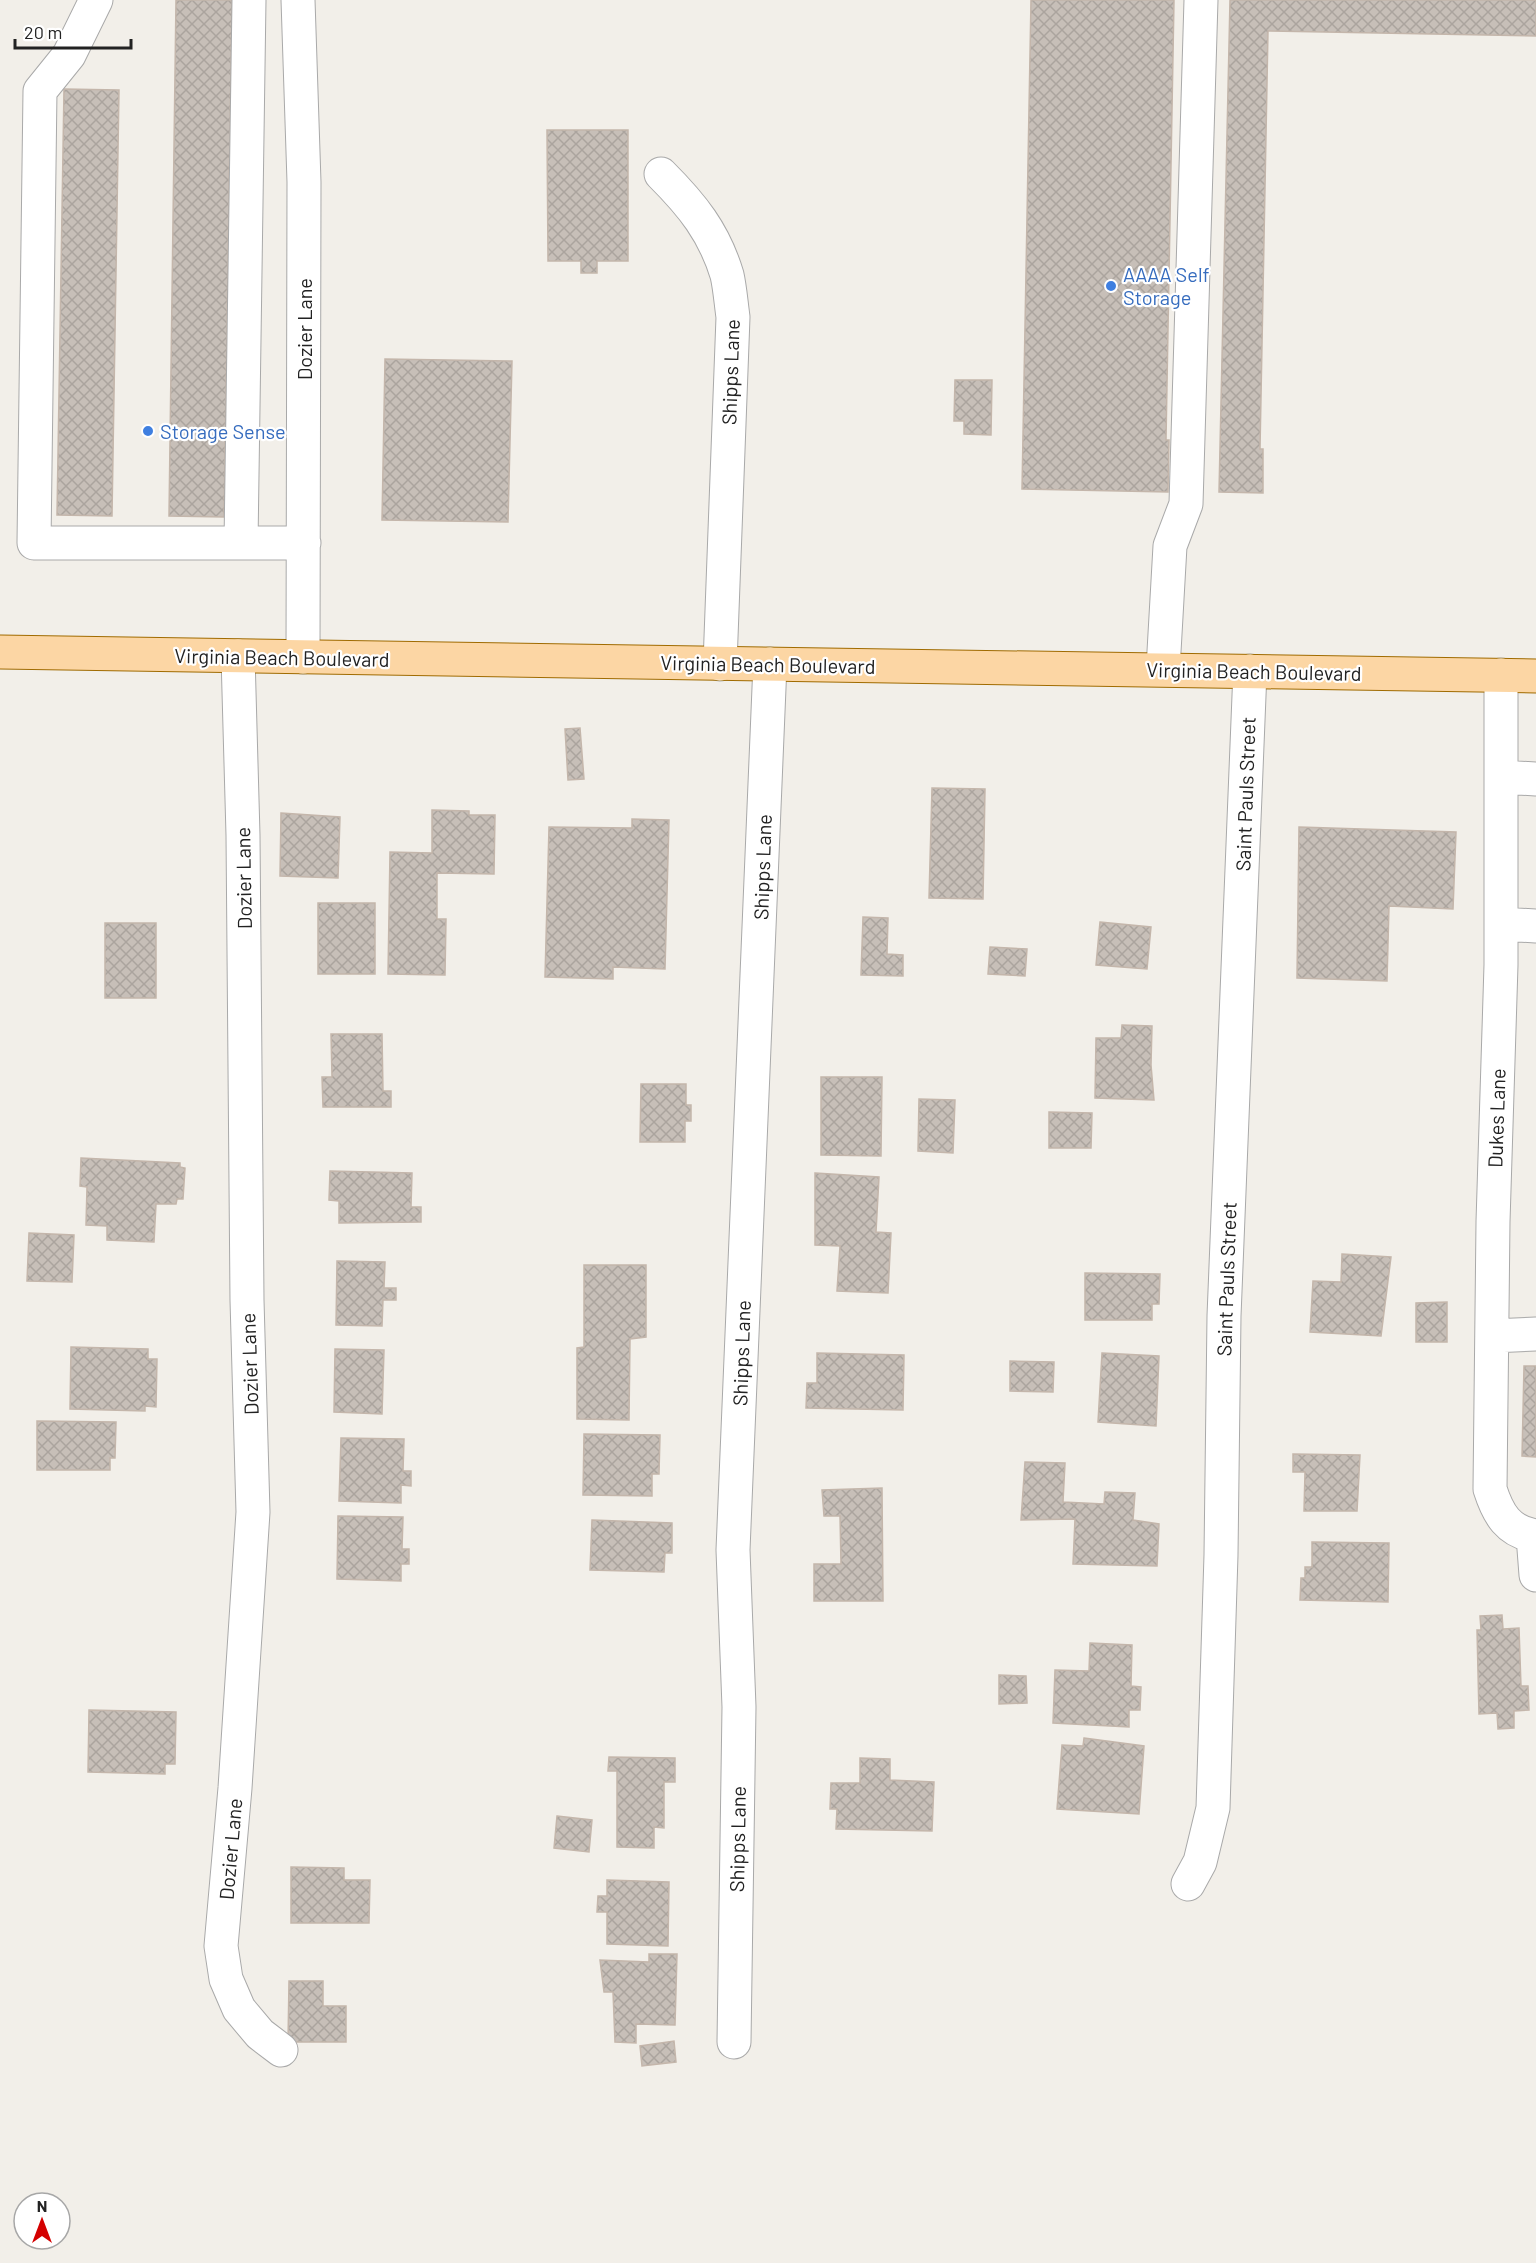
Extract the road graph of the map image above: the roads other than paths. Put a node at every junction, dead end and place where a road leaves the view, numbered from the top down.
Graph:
1 (96, 0) edge
2 (249, 0) edge
3 (298, 0) edge
4 (1201, 0) edge
5 (661, 174) dead end
6 (241, 543) junction
7 (304, 543) junction
8 (0, 652) edge
9 (238, 656) junction
10 (303, 657) junction
11 (720, 664) junction
12 (770, 664) junction
13 (1163, 669) junction
14 (1250, 670) junction
15 (1501, 675) junction
16 (1536, 676) edge
17 (1501, 777) junction
18 (1536, 779) edge
19 (1501, 924) junction
20 (1536, 926) edge
21 (1536, 1334) edge
22 (1492, 1336) junction
23 (1535, 1536) edge
24 (1536, 1575) edge
25 (1188, 1884) dead end
26 (734, 2042) dead end
27 (281, 2050) dead end

1 - 6 street
2 - 6 street
3 - 7 street, Dozier Lane
4 - 13 street
5 - 11 street, Shipps Lane
6 - 7 street
7 - 10 street, Dozier Lane
8 - 9 main road, Virginia Beach Boulevard
9 - 10 main road, Virginia Beach Boulevard
9 - 27 street, Dozier Lane
10 - 11 main road, Virginia Beach Boulevard
11 - 12 main road, Virginia Beach Boulevard
12 - 13 main road, Virginia Beach Boulevard
12 - 26 street, Shipps Lane
13 - 14 main road, Virginia Beach Boulevard
14 - 15 main road, Virginia Beach Boulevard
14 - 25 street, Saint Pauls Street
15 - 16 main road, Virginia Beach Boulevard
15 - 17 street, Dukes Lane
17 - 18 street
17 - 19 street, Dukes Lane
19 - 20 street
19 - 22 street, Dukes Lane
21 - 22 street
22 - 23 street, Dukes Lane
23 - 24 street

